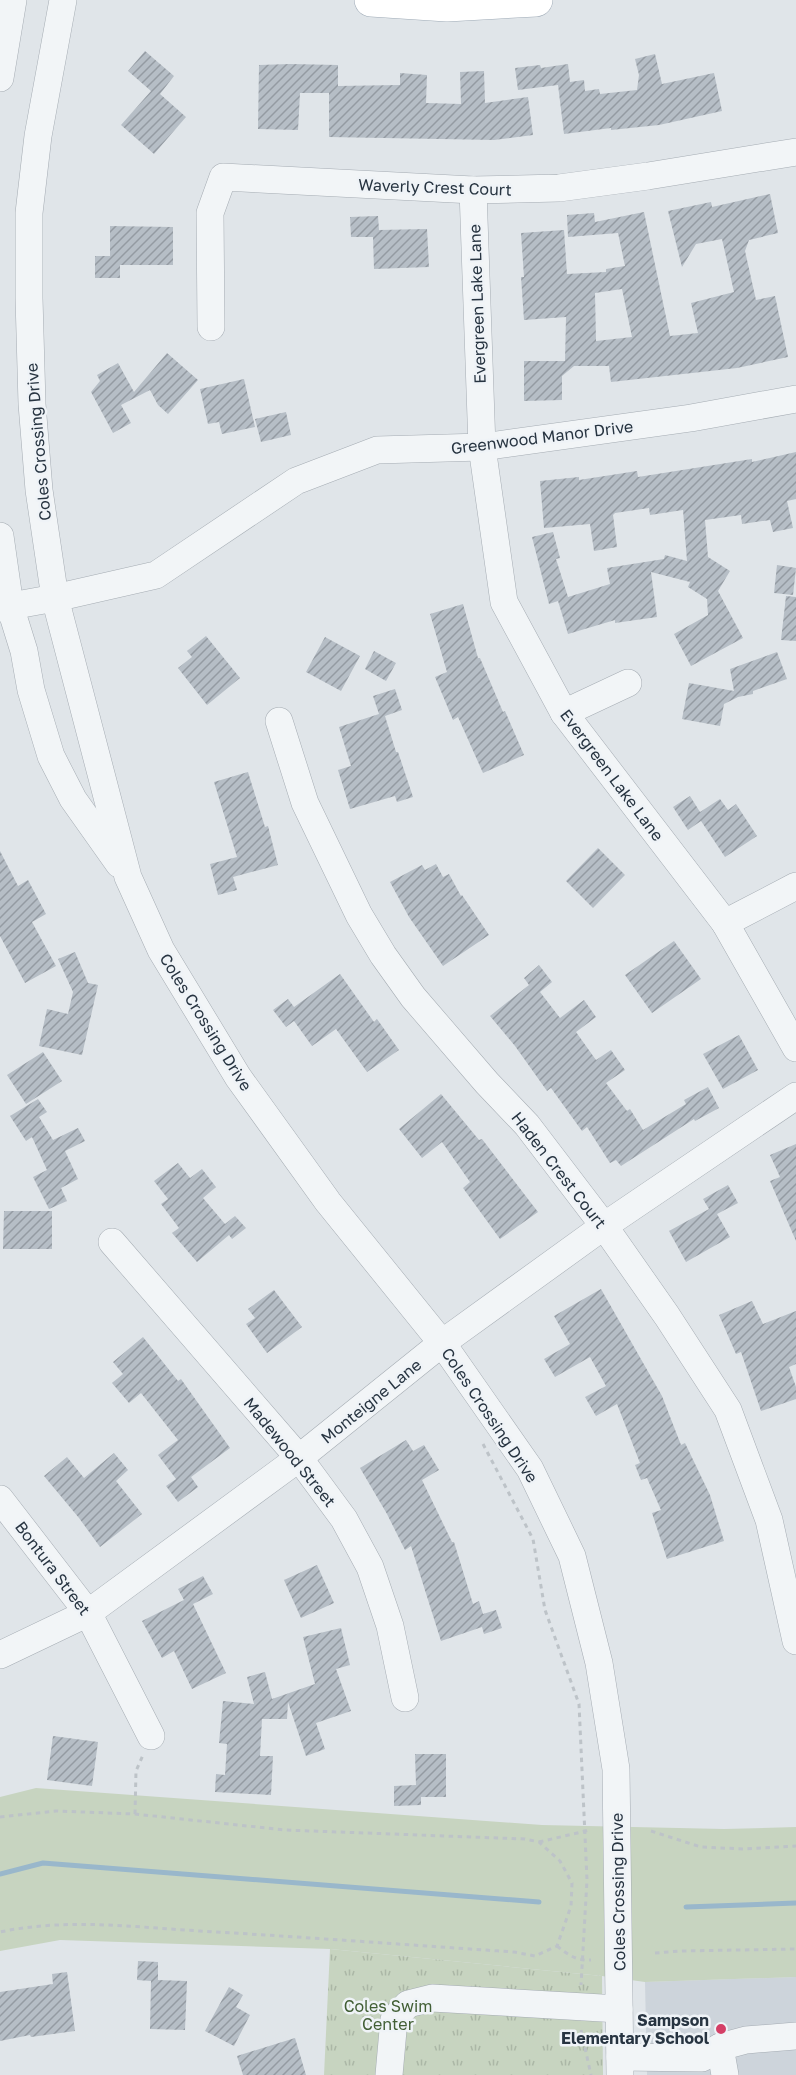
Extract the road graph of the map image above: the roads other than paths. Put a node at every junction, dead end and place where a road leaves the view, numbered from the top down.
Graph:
1 (13, 0) edge
2 (63, 0) edge
3 (371, 0) edge
4 (536, 0) edge
5 (495, 1) edge
6 (0, 78) edge
7 (796, 152) edge
8 (473, 190) junction
9 (211, 327) dead end
10 (796, 399) edge
11 (482, 447) junction
12 (0, 536) edge
13 (56, 598) junction
14 (5, 607) edge
15 (628, 683) dead end
16 (564, 713) junction
17 (279, 721) dead end
18 (128, 877) junction
19 (796, 886) edge
20 (725, 923) junction
21 (796, 1048) edge
22 (796, 1096) edge
23 (604, 1226) junction
24 (112, 1242) dead end
25 (442, 1343) junction
26 (299, 1458) junction
27 (0, 1499) edge
28 (88, 1613) junction
29 (796, 1641) edge
30 (0, 1654) edge
31 (405, 1698) dead end
32 (151, 1736) road end
33 (619, 2009) junction
34 (796, 2036) edge
35 (391, 2046) junction
36 (720, 2047) junction
37 (620, 2066) edge
38 (389, 2075) edge
39 (400, 2075) edge
40 (725, 2075) edge

1 - 6 street
2 - 13 street, Coles Crossing Drive
3 - 5 main road
4 - 5 main road
7 - 8 street, Waverly Crest Court
8 - 9 street, Waverly Crest Court
8 - 11 street, Evergreen Lake Lane
10 - 11 street, Greenwood Manor Drive
11 - 13 street, Greenwood Manor Drive
11 - 16 street, Evergreen Lake Lane
12 - 14 street, Coles Crossing Drive
13 - 14 street, Greenwood Manor Drive
13 - 18 street, Coles Crossing Drive
14 - 18 street, Coles Crossing Drive
15 - 16 street
16 - 20 street, Evergreen Lake Lane
17 - 23 street, Haden Crest Court
18 - 25 street, Coles Crossing Drive
19 - 20 street
20 - 21 street, Evergreen Lake Lane
22 - 23 street, Monteigne Lane
23 - 25 street, Monteigne Lane
23 - 29 street, Haden Crest Court
24 - 26 street, Madewood Street
25 - 26 street, Monteigne Lane
25 - 33 street, Coles Crossing Drive
26 - 28 street, Monteigne Lane
26 - 31 street, Madewood Street
27 - 28 street, Bontura Street
28 - 30 street, Monteigne Lane
28 - 32 street, Bontura Street
33 - 35 street
33 - 37 street, Coles Crossing Drive
34 - 36 street
35 - 38 street
35 - 39 street
36 - 37 street
36 - 40 street

